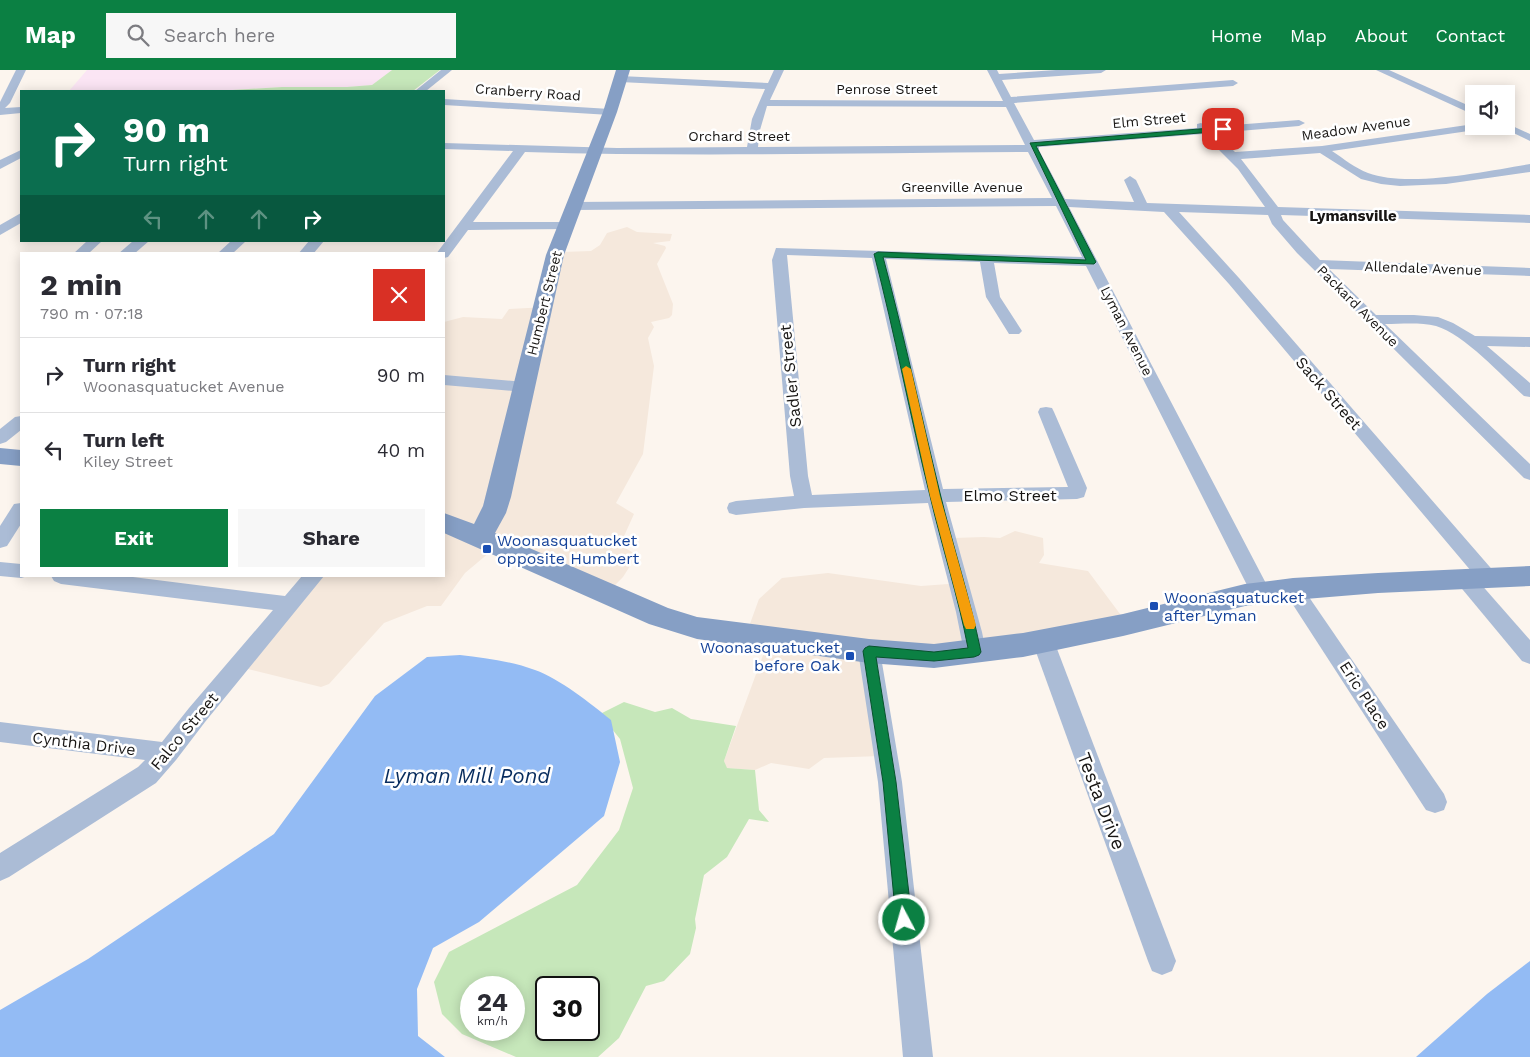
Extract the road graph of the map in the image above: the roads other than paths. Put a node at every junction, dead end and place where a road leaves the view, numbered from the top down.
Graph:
1 (21, 70) edge
2 (447, 70) edge
3 (779, 70) edge
4 (1101, 70) edge
5 (1382, 70) edge
6 (994, 73) edge
7 (622, 75) edge
8 (1233, 83) dead end
9 (771, 86) junction
10 (421, 90) edge
11 (445, 102) edge
12 (1009, 102) junction
13 (764, 103) junction
14 (0, 107) edge
15 (1465, 108) edge
16 (20, 110) edge
17 (0, 112) edge
18 (610, 112) junction
19 (1299, 123) dead end
20 (1204, 128) junction
21 (1465, 128) edge
22 (1515, 131) edge
23 (1530, 138) edge
24 (445, 146) edge
25 (1033, 146) junction
26 (521, 148) junction
27 (1322, 149) junction
28 (752, 150) junction
29 (596, 151) junction
30 (20, 154) edge
31 (1234, 156) junction
32 (0, 165) edge
33 (1530, 168) edge
34 (1130, 180) dead end
35 (1062, 202) junction
36 (574, 206) junction
37 (1142, 207) junction
38 (1168, 208) junction
39 (1273, 211) junction
40 (20, 218) edge
41 (1530, 219) edge
42 (463, 226) junction
43 (565, 226) junction
44 (0, 231) edge
45 (94, 242) edge
46 (141, 242) edge
47 (238, 242) edge
48 (316, 242) edge
49 (82, 252) edge
50 (128, 252) edge
51 (226, 252) edge
52 (307, 252) edge
53 (444, 252) edge
54 (878, 254) junction
55 (986, 259) junction
56 (1092, 262) junction
57 (1316, 264) junction
58 (1530, 272) edge
59 (1372, 320) junction
60 (1014, 331) dead end
61 (1471, 341) junction
62 (1530, 342) edge
63 (445, 380) edge
64 (524, 387) junction
65 (1530, 392) edge
66 (1046, 412) dead end
67 (20, 422) edge
68 (0, 438) edge
69 (0, 456) edge
70 (20, 458) edge
71 (1530, 474) edge
72 (935, 496) junction
73 (804, 502) junction
74 (736, 508) dead end
75 (20, 511) edge
76 (445, 522) edge
77 (478, 538) junction
78 (0, 541) edge
79 (0, 569) edge
80 (20, 571) edge
81 (1530, 576) edge
82 (69, 577) edge
83 (313, 577) edge
84 (1477, 579) junction
85 (1293, 589) junction
86 (1261, 593) junction
87 (289, 604) junction
88 (1043, 641) junction
89 (869, 651) junction
90 (974, 652) junction
91 (1530, 655) edge
92 (0, 732) edge
93 (168, 753) junction
94 (1435, 802) dead end
95 (0, 868) edge
96 (1162, 960) dead end
97 (918, 1057) edge

1 - 14 street
2 - 10 street
3 - 9 street
4 - 6 street
5 - 15 street
6 - 12 street, Lyman Avenue
7 - 9 street
7 - 18 street, Humbert Street
8 - 12 street, Penrose Street
9 - 13 street
11 - 18 street, Cranberry Road
12 - 13 street, Penrose Street
12 - 25 street, Lyman Avenue
13 - 28 street
16 - 17 street
18 - 29 street, Humbert Street
19 - 20 street, Elm Street
20 - 25 street, Elm Street
20 - 31 street, Packard Avenue
21 - 27 street, Meadow Avenue
22 - 23 street
24 - 26 street, Orchard Street
25 - 28 street, Orchard Street
25 - 35 street, Lyman Avenue
26 - 29 street, Orchard Street
26 - 42 street
27 - 31 street, Meadow Avenue
27 - 33 street
28 - 29 street, Orchard Street
29 - 36 street, Humbert Street
30 - 32 street
31 - 39 street, Packard Avenue
34 - 37 street
35 - 36 street, Greenville Avenue
35 - 37 street, Greenville Avenue
35 - 56 street, Lyman Avenue
36 - 43 street, Humbert Street
37 - 38 street, Greenville Avenue
38 - 39 street, Greenville Avenue
38 - 84 street, Sack Street
39 - 41 street, Greenville Avenue
39 - 57 street, Packard Avenue
40 - 44 street
42 - 43 street
42 - 53 street
43 - 64 street, Humbert Street
45 - 49 street
46 - 50 street
47 - 51 street
48 - 52 street
54 - 55 street
54 - 72 street
54 - 73 street, Sadler Street
55 - 56 street
55 - 60 street
56 - 86 street, Lyman Avenue
57 - 58 street, Allendale Avenue
57 - 59 street, Packard Avenue
59 - 61 street
59 - 71 street, Packard Avenue
61 - 62 street
61 - 65 street
63 - 64 street
64 - 77 street, Humbert Street
66 - 72 street, Elmo Street
67 - 68 street
69 - 70 street
72 - 73 street, Elmo Street
72 - 90 street
73 - 74 street, Elmo Street
75 - 78 street
76 - 77 street
77 - 89 street
79 - 80 street
81 - 84 street
82 - 87 street
83 - 87 street, Falco Street
84 - 85 street
84 - 91 street, Sack Street
85 - 86 street
85 - 94 street, Eric Place
86 - 88 street
87 - 93 street, Falco Street
88 - 90 street
88 - 96 street, Testa Drive
89 - 90 street
89 - 97 street
92 - 93 street, Cynthia Drive
93 - 95 street, Falco Street

